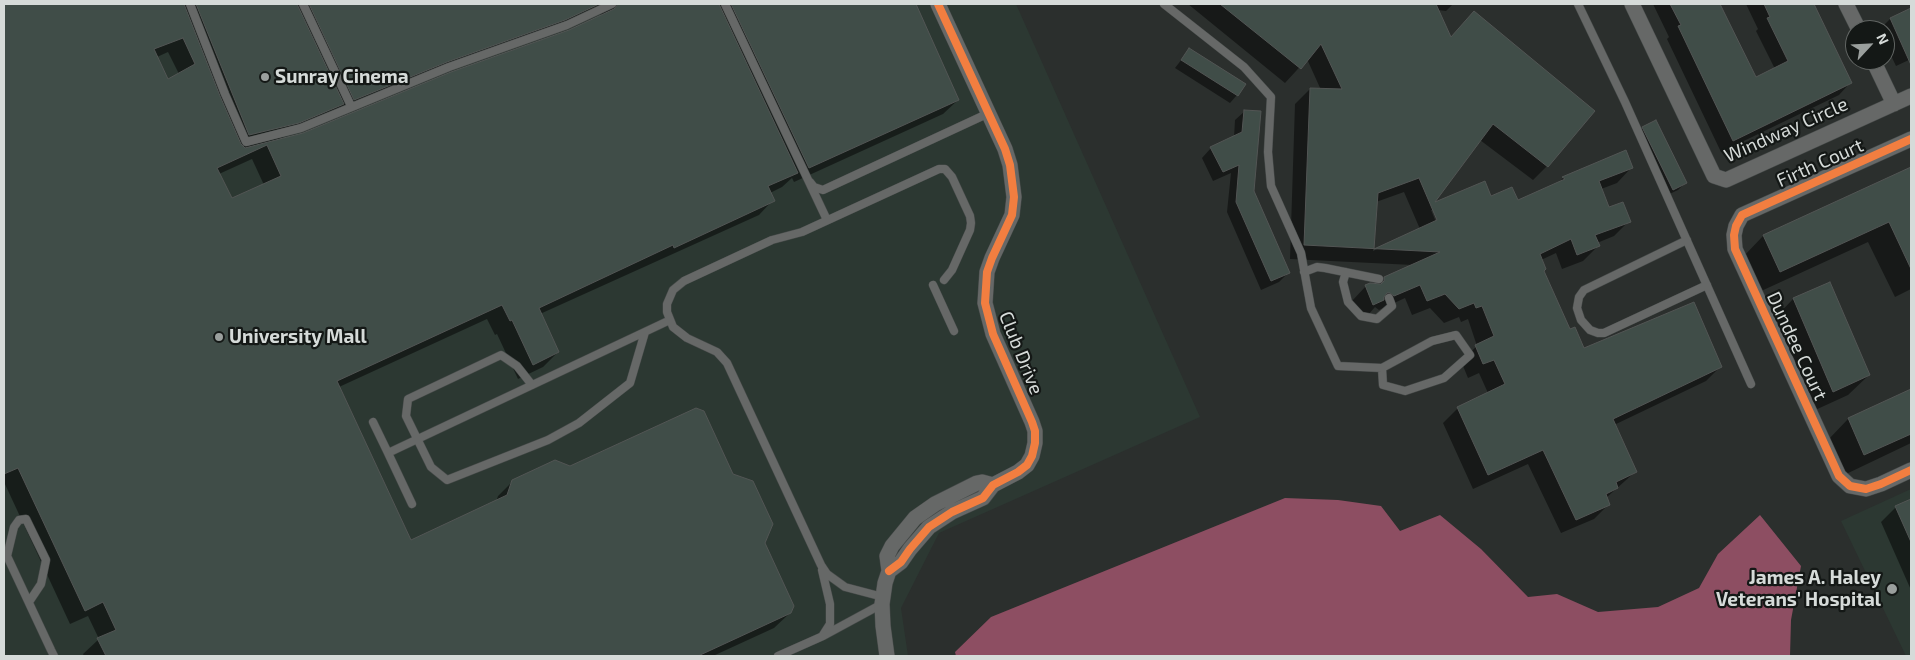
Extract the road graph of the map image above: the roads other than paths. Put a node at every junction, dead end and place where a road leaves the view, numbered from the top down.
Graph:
1 (190, 4) edge
2 (303, 4) edge
3 (612, 4) edge
4 (725, 4) edge
5 (938, 4) edge
6 (1164, 4) edge
7 (1578, 4) edge
8 (1632, 4) edge
9 (1846, 4) edge
10 (1854, 20) edge
11 (1878, 70) edge
12 (1911, 96) edge
13 (1894, 104) junction
14 (351, 106) dead end
15 (989, 113) junction
16 (1911, 139) edge
17 (800, 172) dead end
18 (1742, 215) joint
19 (827, 220) junction
20 (1686, 240) junction
21 (1304, 272) junction
22 (1346, 272) junction
23 (1379, 279) dead end
24 (944, 280) dead end
25 (933, 285) dead end
26 (1707, 285) junction
27 (1389, 298) dead end
28 (670, 320) junction
29 (954, 331) dead end
30 (645, 332) junction
31 (1382, 368) junction
32 (1751, 384) dead end
33 (532, 385) junction
34 (373, 422) dead end
35 (417, 439) junction
36 (388, 453) junction
37 (1911, 470) edge
38 (412, 504) dead end
39 (821, 565) junction
40 (882, 601) junction
41 (29, 602) junction
42 (823, 636) junction
43 (54, 656) edge
44 (778, 656) edge
45 (887, 656) edge

1 - 3 lane
2 - 14 lane
4 - 19 lane
5 - 15 street, Club Drive
6 - 21 lane
7 - 20 lane
8 - 13 street, Windway Circle
9 - 10 street
11 - 13 street
12 - 13 street, Windway Circle
15 - 17 lane
15 - 40 street, Club Drive
16 - 18 street, Firth Court
18 - 37 street, Dundee Court
19 - 24 lane
19 - 28 lane
20 - 26 lane
20 - 26 lane
21 - 22 lane
21 - 31 lane
22 - 23 lane
22 - 27 lane
25 - 29 lane
26 - 32 lane
28 - 30 lane
28 - 39 lane
30 - 33 lane
30 - 35 lane
31 - 31 lane
33 - 35 lane
33 - 35 lane
34 - 36 lane
35 - 36 lane
36 - 38 lane
39 - 40 lane
39 - 42 lane
40 - 42 lane
40 - 45 street, Club Drive
41 - 41 lane
41 - 43 lane
42 - 44 lane

